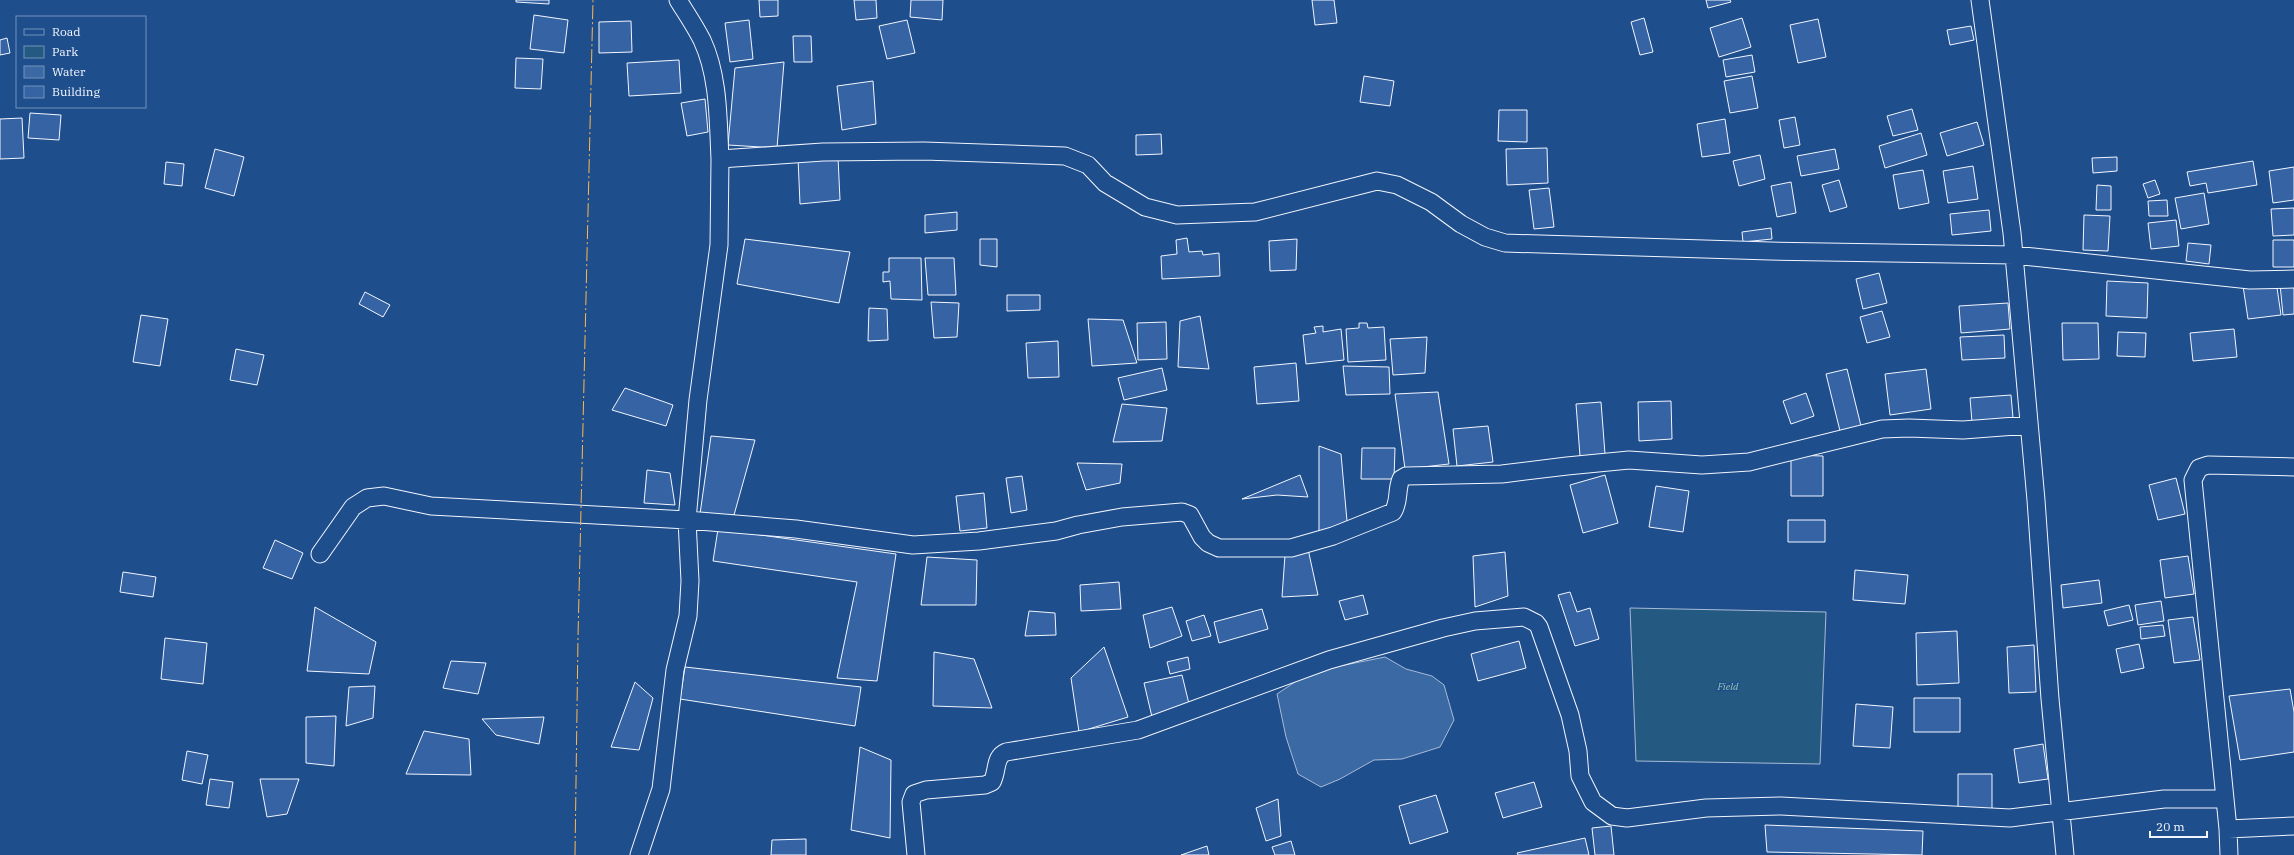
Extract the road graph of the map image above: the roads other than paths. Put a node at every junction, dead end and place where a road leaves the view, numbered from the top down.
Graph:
1 (678, 0) edge
2 (1980, 0) edge
3 (720, 159) junction
4 (2014, 254) junction
5 (2294, 279) edge
6 (2029, 425) junction
7 (2294, 467) edge
8 (687, 520) junction
9 (320, 554) dead end
10 (2224, 799) junction
11 (2060, 811) junction
12 (2294, 826) edge
13 (2228, 829) junction
14 (639, 855) edge
15 (916, 855) edge
16 (2065, 855) edge
17 (2230, 855) edge

1 - 3 street
2 - 4 street
3 - 4 street
3 - 8 street
4 - 5 street
4 - 6 street
6 - 8 street
6 - 11 street
7 - 10 street
8 - 9 street
8 - 14 street
10 - 11 street
10 - 13 street
11 - 15 street
11 - 16 street
12 - 13 street
13 - 17 street

